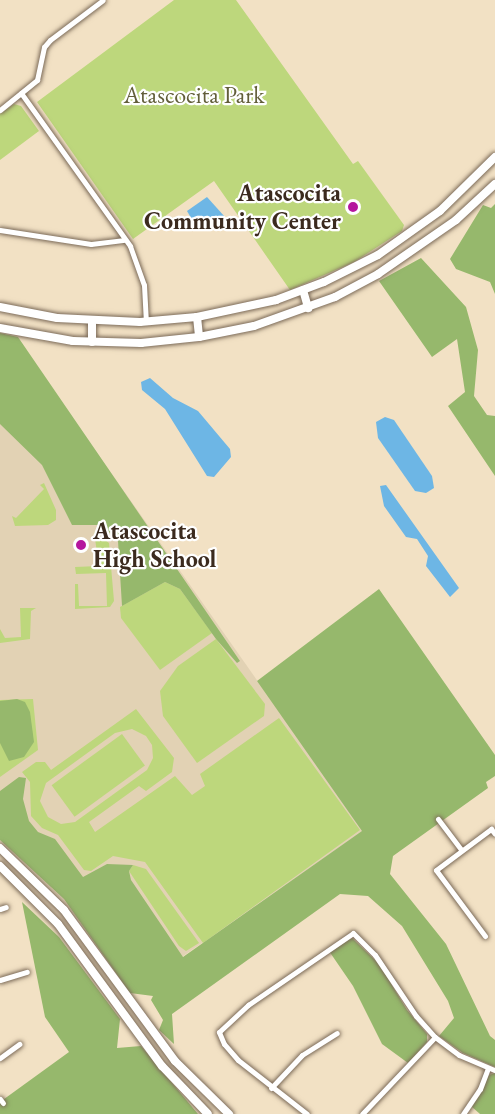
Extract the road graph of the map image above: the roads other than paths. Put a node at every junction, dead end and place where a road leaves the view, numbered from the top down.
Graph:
1 (103, 0) edge
2 (21, 93) junction
3 (0, 110) edge
4 (495, 157) edge
5 (495, 183) edge
6 (0, 230) edge
7 (412, 232) junction
8 (125, 240) junction
9 (422, 246) junction
10 (303, 290) junction
11 (0, 307) edge
12 (308, 308) junction
13 (197, 317) junction
14 (92, 322) junction
15 (146, 322) junction
16 (0, 328) edge
17 (199, 337) junction
18 (92, 342) junction
19 (438, 819) dead end
20 (493, 832) edge
21 (0, 848) edge
22 (461, 849) junction
23 (0, 866) edge
24 (485, 936) dead end
25 (27, 972) dead end
26 (0, 980) edge
27 (140, 1013) junction
28 (129, 1021) junction
29 (147, 1023) junction
30 (136, 1031) junction
31 (337, 1033) dead end
32 (435, 1037) junction
33 (19, 1044) dead end
34 (0, 1058) edge
35 (488, 1068) junction
36 (495, 1070) edge
37 (194, 1083) junction
38 (271, 1088) junction
39 (185, 1092) junction
40 (208, 1114) edge
41 (229, 1114) edge
42 (307, 1114) edge
43 (362, 1114) edge
44 (463, 1114) edge

1 - 2 street
2 - 3 street
2 - 8 street
4 - 7 main road
5 - 9 main road
6 - 8 street
7 - 9 main road
7 - 10 main road
8 - 15 street
9 - 12 main road
10 - 12 main road
10 - 13 main road
11 - 14 main road
12 - 17 main road
13 - 15 main road
13 - 17 main road
14 - 15 main road
14 - 18 main road
16 - 18 main road
17 - 18 main road
19 - 22 street
20 - 22 street
21 - 27 main road
22 - 24 street
23 - 28 main road
25 - 26 street
27 - 28 street
27 - 29 main road
28 - 30 main road
29 - 30 street
29 - 37 main road
30 - 39 main road
31 - 38 street
32 - 35 street
32 - 38 street
32 - 43 street
33 - 34 street
35 - 36 street
35 - 44 street
37 - 39 main road
37 - 41 main road
38 - 42 street
39 - 40 main road

